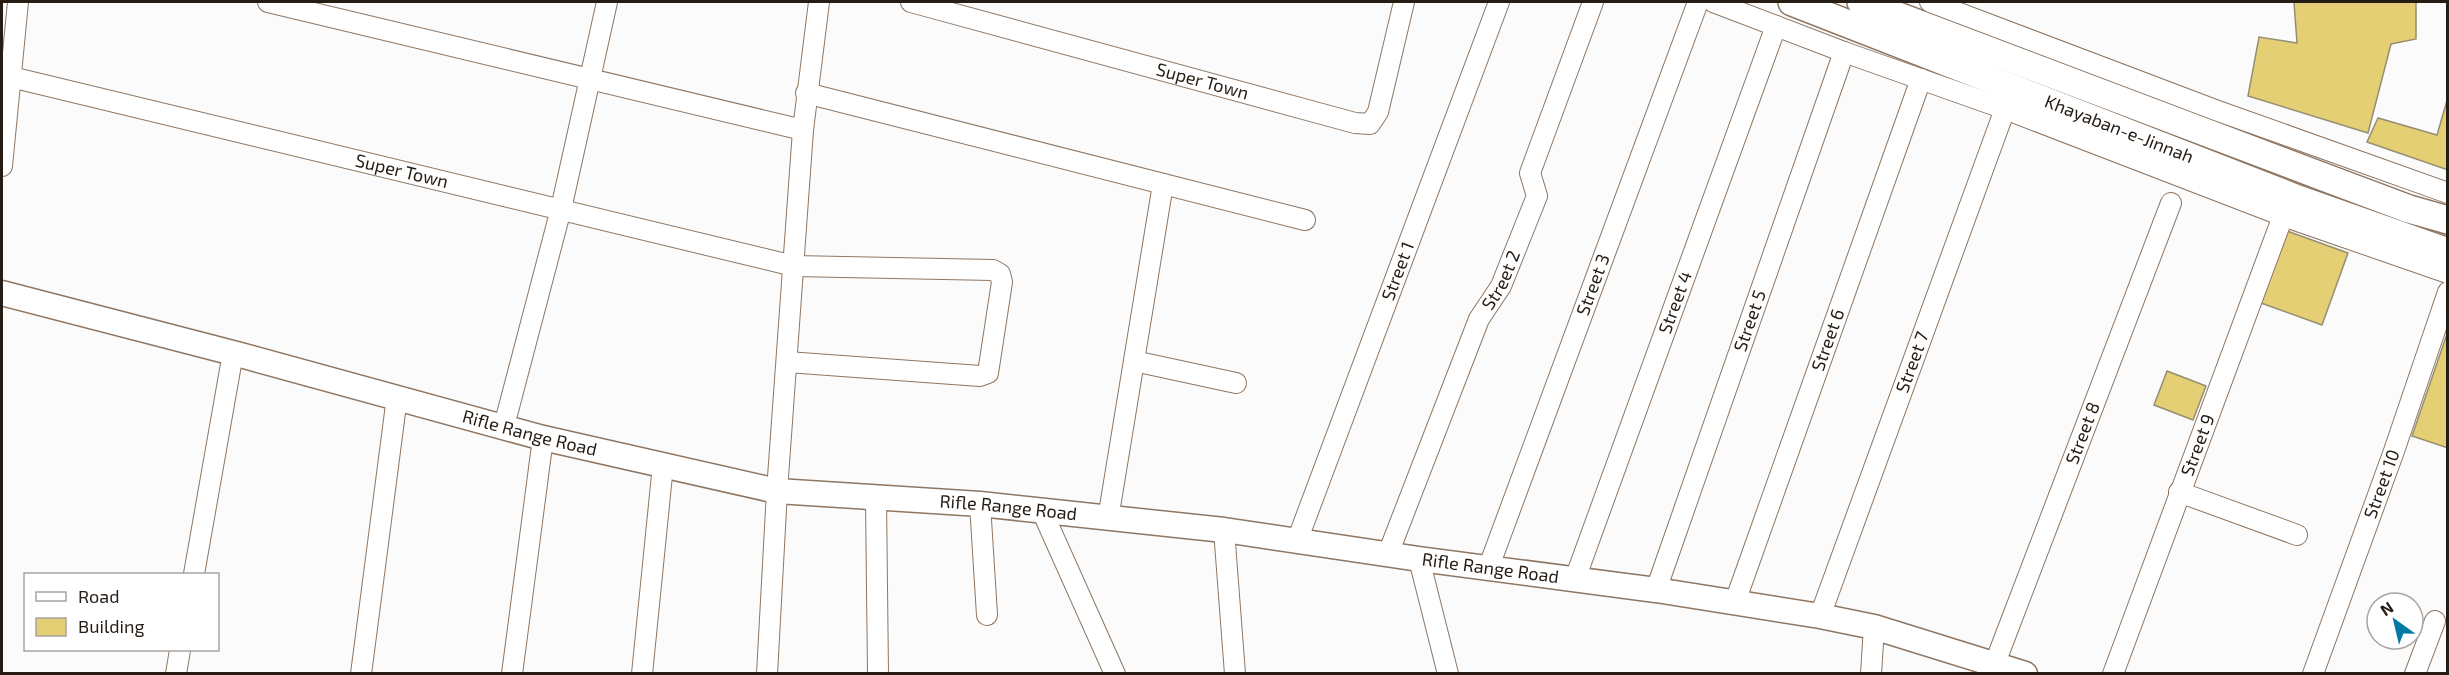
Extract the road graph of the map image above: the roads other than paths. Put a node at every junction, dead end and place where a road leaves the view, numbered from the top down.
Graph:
1 (18, 2) edge
2 (268, 2) edge
3 (607, 2) edge
4 (819, 2) edge
5 (911, 2) edge
6 (1404, 2) edge
7 (1499, 2) edge
8 (1593, 2) edge
9 (1698, 2) edge
10 (1713, 2) edge
11 (1792, 2) edge
12 (1861, 2) edge
13 (1930, 2) edge
14 (1776, 26) junction
15 (1844, 52) junction
16 (11, 77) junction
17 (591, 79) junction
18 (1921, 79) junction
19 (806, 93) junction
20 (2005, 109) junction
21 (803, 130) junction
22 (2, 166) edge
23 (1163, 184) junction
24 (2448, 193) edge
25 (2171, 203) dead end
26 (561, 209) junction
27 (2283, 216) junction
28 (1305, 220) dead end
29 (2448, 220) edge
30 (2448, 252) edge
31 (794, 266) junction
32 (2448, 273) edge
33 (2448, 292) edge
34 (2, 293) edge
35 (233, 353) junction
36 (1134, 361) junction
37 (787, 362) junction
38 (1236, 383) dead end
39 (397, 397) junction
40 (504, 426) junction
41 (543, 438) junction
42 (663, 465) junction
43 (777, 491) junction
44 (2179, 492) junction
45 (876, 499) junction
46 (980, 504) junction
47 (1042, 511) junction
48 (1108, 519) junction
49 (1224, 530) junction
50 (2297, 535) dead end
51 (1297, 541) junction
52 (1388, 554) junction
53 (1419, 560) junction
54 (1488, 568) junction
55 (194, 573) edge
56 (1575, 579) junction
57 (1656, 590) junction
58 (1735, 602) junction
59 (987, 615) dead end
60 (1820, 616) junction
61 (2435, 621) dead end
62 (1874, 627) junction
63 (180, 651) edge
64 (1995, 663) junction
65 (176, 674) edge
66 (361, 674) edge
67 (512, 674) edge
68 (642, 674) edge
69 (767, 674) edge
70 (878, 674) edge
71 (1115, 674) edge
72 (1235, 674) edge
73 (1448, 674) edge
74 (1871, 674) edge
75 (2025, 674) edge
76 (2113, 674) edge
77 (2313, 674) edge
78 (2415, 674) edge

1 - 16 street
2 - 17 street
3 - 17 street
4 - 19 street
5 - 6 street, Super Town
7 - 51 street, Street 1
8 - 52 street, Street 2
9 - 54 street, Street 3
10 - 14 street
11 - 30 main road, Khayaban-e-Jinnah
12 - 29 main road, Khayaban-e-Jinnah
13 - 24 street
14 - 15 street
14 - 56 street, Street 4
15 - 18 street
15 - 57 street, Street 5
16 - 22 street
16 - 26 street, Super Town
17 - 21 street
17 - 26 street
18 - 20 street
18 - 58 street, Street 6
19 - 21 street
19 - 23 street
20 - 27 street
20 - 60 street, Street 7
21 - 31 street
23 - 28 street
23 - 36 street
25 - 64 street, Street 8
26 - 31 street, Super Town
26 - 40 street
27 - 32 street
27 - 44 street, Street 9
31 - 37 street
31 - 37 street, Super Town
33 - 77 street, Street 10
34 - 35 street, Rifle Range Road
35 - 39 street, Rifle Range Road
35 - 55 street
36 - 38 street
36 - 48 street
37 - 43 street
39 - 40 street, Rifle Range Road
39 - 66 street
40 - 41 street, Rifle Range Road
41 - 42 street, Rifle Range Road
41 - 67 street
42 - 43 street, Rifle Range Road
42 - 68 street
43 - 45 street, Rifle Range Road
43 - 69 street
44 - 50 street
44 - 76 street, Street 9
45 - 46 street, Rifle Range Road
45 - 70 street
46 - 47 street, Rifle Range Road
46 - 59 street
47 - 48 street, Rifle Range Road
47 - 71 street
48 - 49 street, Rifle Range Road
49 - 51 street, Rifle Range Road
49 - 72 street
51 - 52 street, Rifle Range Road
52 - 53 street, Rifle Range Road
53 - 54 street, Rifle Range Road
53 - 73 street
54 - 56 street, Rifle Range Road
56 - 57 street, Rifle Range Road
57 - 58 street, Rifle Range Road
58 - 60 street, Rifle Range Road
60 - 62 street, Rifle Range Road
61 - 78 street
62 - 64 street, Rifle Range Road
62 - 74 street
63 - 65 street
64 - 75 street, Rifle Range Road

